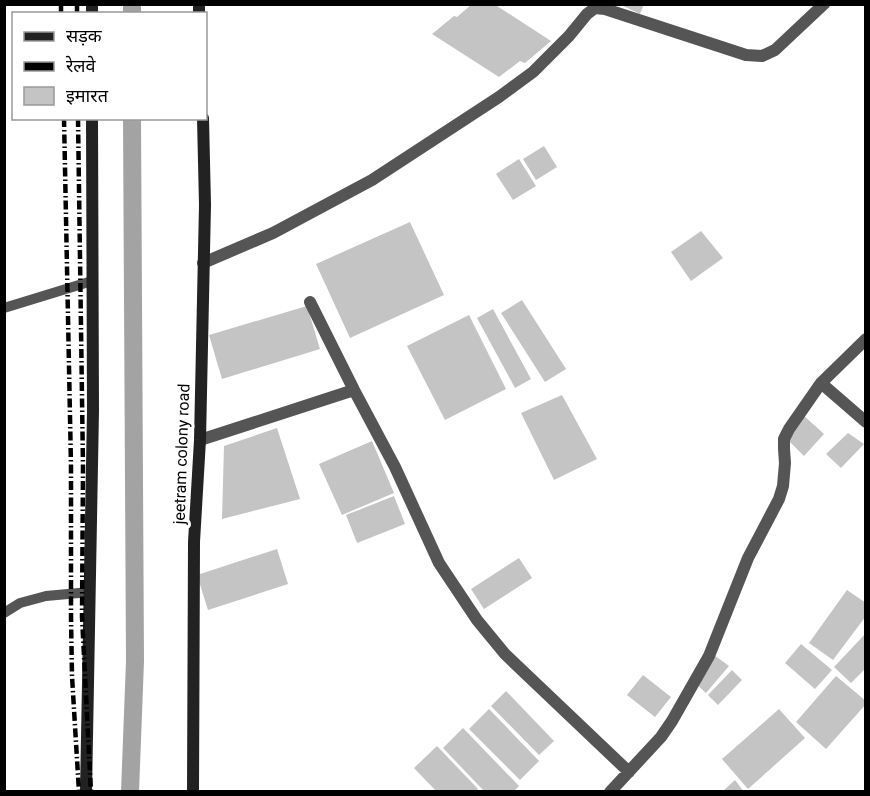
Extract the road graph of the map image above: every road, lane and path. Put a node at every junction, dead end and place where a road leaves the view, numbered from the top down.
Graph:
1 (824, 4) edge
2 (92, 120) edge
3 (203, 120) edge
4 (203, 263) junction
5 (92, 280) junction
6 (310, 302) dead end
7 (4, 308) edge
8 (866, 339) edge
9 (821, 383) junction
10 (354, 390) junction
11 (866, 422) edge
12 (200, 440) junction
13 (90, 592) junction
14 (4, 613) edge
15 (629, 772) junction
16 (86, 792) edge
17 (193, 792) edge
18 (610, 792) edge

1 - 4 street
2 - 5 street
3 - 4 street, jeetram colony road
4 - 12 street, jeetram colony road
5 - 7 lane
5 - 13 street
6 - 10 street
8 - 9 street
9 - 11 street
9 - 15 street
10 - 12 street
10 - 15 street
12 - 17 street, jeetram colony road
13 - 14 lane
13 - 16 street
15 - 18 street

